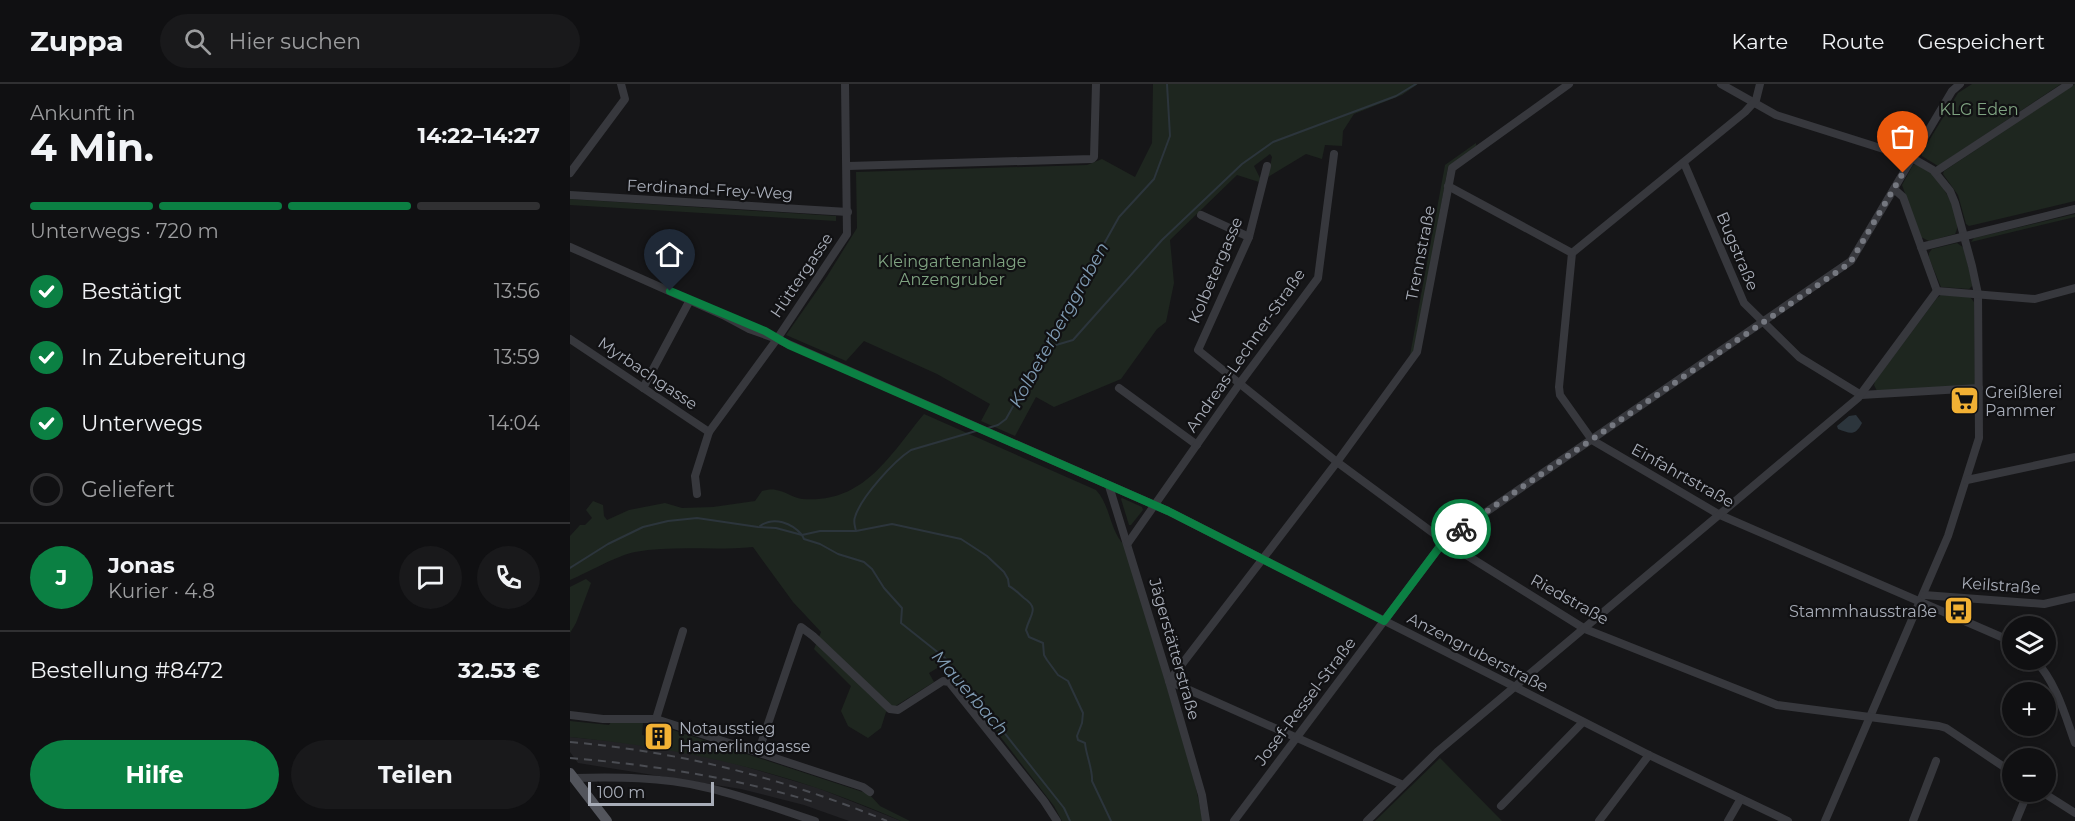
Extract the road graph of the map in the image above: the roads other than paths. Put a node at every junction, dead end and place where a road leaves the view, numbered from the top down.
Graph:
1 (621, 84) edge
2 (845, 84) edge
3 (1096, 84) edge
4 (1569, 84) edge
5 (1721, 84) edge
6 (1760, 84) edge
7 (1960, 84) edge
8 (2069, 84) edge
9 (1754, 103) junction
10 (1334, 154) dead end
11 (1912, 158) junction
12 (1684, 163) junction
13 (848, 166) junction
14 (1267, 166) dead end
15 (1935, 172) junction
16 (570, 173) edge
17 (1448, 186) junction
18 (1894, 189) junction
19 (570, 195) edge
20 (2075, 209) edge
21 (848, 212) junction
22 (1201, 215) dead end
23 (1964, 236) junction
24 (1249, 237) junction
25 (570, 247) edge
26 (1921, 247) junction
27 (1572, 253) junction
28 (2075, 288) edge
29 (1937, 291) junction
30 (1978, 294) junction
31 (690, 300) junction
32 (1763, 322) junction
33 (570, 339) edge
34 (777, 339) junction
35 (1198, 350) joint
36 (1240, 383) junction
37 (643, 388) junction
38 (1119, 388) dead end
39 (1979, 388) junction
40 (1861, 395) junction
41 (710, 432) junction
42 (1592, 441) junction
43 (1197, 445) junction
44 (2075, 457) edge
45 (1337, 462) junction
46 (1966, 480) junction
47 (1109, 486) junction
48 (697, 494) dead end
49 (1155, 505) junction
50 (1720, 515) junction
51 (1444, 541) junction
52 (1128, 543) junction
53 (1263, 559) junction
54 (2075, 597) edge
55 (1922, 598) junction
56 (1384, 621) junction
57 (1585, 628) junction
58 (683, 632) dead end
59 (2002, 637) edge
60 (2043, 670) edge
61 (1169, 681) junction
62 (1515, 688) junction
63 (570, 715) edge
64 (1870, 717) junction
65 (656, 719) junction
66 (1582, 722) junction
67 (1296, 738) junction
68 (2075, 743) edge
69 (758, 753) junction
70 (1649, 755) junction
71 (1936, 761) dead end
72 (2002, 766) edge
73 (571, 779) edge
74 (1403, 785) junction
75 (870, 792) dead end
76 (1740, 800) junction
77 (2056, 801) edge
78 (2024, 802) edge
79 (1501, 806) dead end
80 (2075, 813) edge
81 (607, 821) edge
82 (815, 821) edge
83 (1057, 821) edge
84 (1206, 821) edge
85 (1234, 821) edge
86 (1367, 821) edge
87 (1599, 821) edge
88 (1728, 821) edge
89 (1788, 821) edge
90 (1826, 821) edge
91 (1913, 821) edge
92 (2016, 821) edge

1 - 16 street
2 - 13 street, Hüttergasse
3 - 13 street
4 - 17 street, Trennstraße
5 - 9 street
6 - 9 street
7 - 11 street, Josef-Ressel-Straße
8 - 15 street
9 - 11 street
9 - 12 street
10 - 36 street, Andreas-Lechner-Straße
11 - 15 street
11 - 18 street, Josef-Ressel-Straße
12 - 27 street
12 - 32 street, Bugstraße
13 - 21 street, Hüttergasse
14 - 24 street, Kolbetergasse
15 - 23 street
17 - 27 street
17 - 45 street, Trennstraße
18 - 26 street
18 - 32 street, Josef-Ressel-Straße
19 - 21 street, Ferdinand-Frey-Weg
20 - 23 street
21 - 34 street, Hüttergasse
22 - 24 street
23 - 26 street
23 - 30 street
24 - 35 street, Kolbetergasse
25 - 31 street
26 - 29 street
27 - 42 street, Einfahrtstraße
28 - 30 street
29 - 30 street
29 - 40 street
30 - 39 street
31 - 34 street
31 - 37 street
32 - 40 street, Bugstraße
32 - 42 street, Josef-Ressel-Straße
33 - 37 street, Myrbachgasse
34 - 41 street, Hüttergasse
34 - 47 street, Anzengruberstraße
35 - 36 street, Riedstraße
36 - 43 street, Andreas-Lechner-Straße
36 - 45 street, Riedstraße
37 - 41 street, Myrbachgasse
38 - 43 street
39 - 40 street
39 - 46 street
40 - 50 street
41 - 48 street, Hüttergasse
42 - 50 street, Einfahrtstraße
42 - 51 street, Josef-Ressel-Straße
43 - 49 street, Andreas-Lechner-Straße
44 - 46 street
45 - 51 street, Riedstraße
45 - 53 street, Trennstraße
46 - 55 street
47 - 49 street, Anzengruberstraße
47 - 52 street, Jägerstätterstraße
49 - 52 street, Andreas-Lechner-Straße
49 - 53 street, Anzengruberstraße
50 - 55 street, Einfahrtstraße
50 - 57 street
51 - 56 street, Josef-Ressel-Straße
51 - 57 street, Riedstraße
52 - 61 street, Jägerstätterstraße
53 - 56 street, Anzengruberstraße
53 - 61 street, Trennstraße
54 - 55 street, Keilstraße
55 - 59 street, Einfahrtstraße
55 - 64 street
56 - 62 street, Anzengruberstraße
56 - 67 street, Josef-Ressel-Straße
57 - 62 street
57 - 64 street, Riedstraße
58 - 65 street
60 - 68 street
61 - 67 street
61 - 84 street, Jägerstätterstraße
62 - 66 street, Anzengruberstraße
62 - 74 street
63 - 65 street
64 - 72 street, Riedstraße
64 - 90 street
65 - 69 street
66 - 70 street, Anzengruberstraße
66 - 79 street
67 - 74 street
67 - 85 street, Josef-Ressel-Straße
69 - 75 street
69 - 83 street
70 - 76 street, Anzengruberstraße
70 - 87 street
71 - 91 street
73 - 81 main road
73 - 82 street
74 - 86 street
76 - 88 street
76 - 89 street, Anzengruberstraße
77 - 80 street
78 - 92 street

